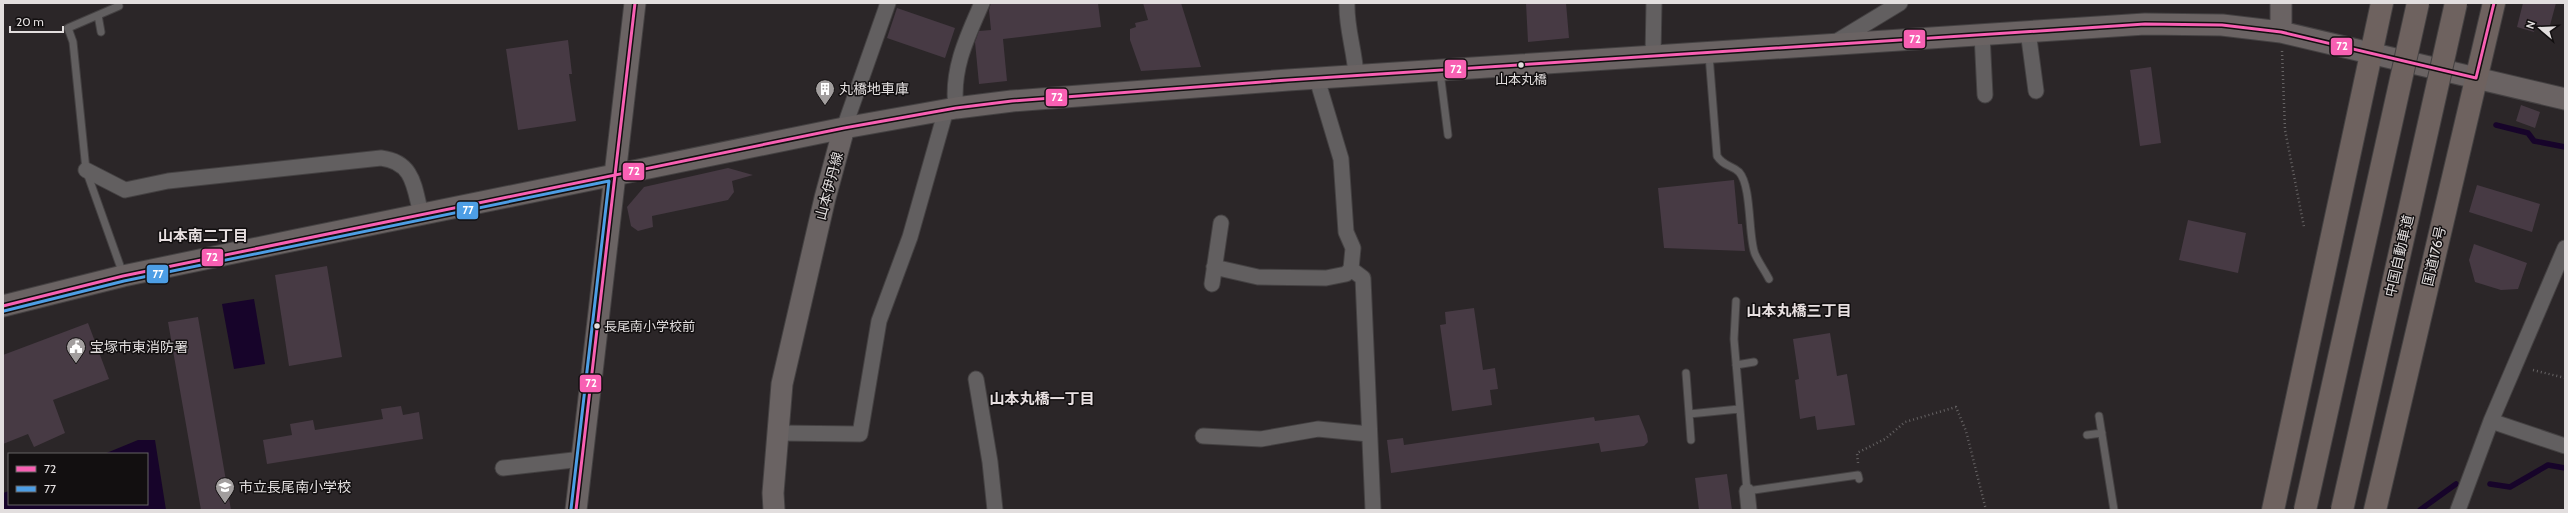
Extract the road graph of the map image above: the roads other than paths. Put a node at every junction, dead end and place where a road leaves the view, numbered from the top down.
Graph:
1 (635, 3) edge
2 (888, 3) edge
3 (982, 3) edge
4 (1347, 3) edge
5 (1654, 3) edge
6 (1900, 3) edge
7 (2281, 3) edge
8 (2382, 3) edge
9 (2418, 3) edge
10 (2456, 3) edge
11 (2494, 3) edge
12 (119, 6) dead end
13 (1883, 8) edge
14 (98, 16) junction
15 (2028, 31) junction
16 (101, 32) dead end
17 (2281, 32) junction
18 (1982, 34) junction
19 (1831, 44) junction
20 (1709, 52) junction
21 (2370, 53) junction
22 (1653, 56) junction
23 (1440, 71) junction
24 (1356, 76) junction
25 (2476, 78) junction
26 (1317, 79) junction
27 (2036, 91) dead end
28 (1985, 95) dead end
29 (2565, 99) edge
30 (951, 109) junction
31 (844, 128) junction
32 (1448, 135) dead end
33 (86, 170) junction
34 (615, 175) junction
35 (421, 214) junction
36 (1221, 223) dead end
37 (2565, 248) edge
38 (1214, 267) junction
39 (1352, 269) junction
40 (123, 276) junction
41 (1769, 279) dead end
42 (1212, 284) dead end
43 (1736, 301) dead end
44 (3, 306) edge
45 (1754, 362) dead end
46 (1736, 365) junction
47 (1686, 373) dead end
48 (976, 379) dead end
49 (1739, 410) junction
50 (1689, 414) junction
51 (2099, 416) dead end
52 (2491, 421) junction
53 (778, 433) junction
54 (2102, 433) junction
55 (1369, 434) junction
56 (2087, 435) dead end
57 (1203, 436) dead end
58 (1691, 440) dead end
59 (2565, 446) edge
60 (582, 459) junction
61 (503, 468) dead end
62 (1858, 477) road end
63 (1747, 490) junction
64 (576, 510) edge
65 (774, 510) edge
66 (995, 510) edge
67 (1373, 510) edge
68 (1749, 510) edge
69 (2114, 510) edge
70 (2273, 510) edge
71 (2305, 510) edge
72 (2342, 510) edge
73 (2375, 510) edge
74 (2458, 510) edge

1 - 34 main road
2 - 31 street
3 - 30 street
4 - 24 street
5 - 22 street
6 - 13 street
7 - 17 main road
8 - 21 highway
9 - 71 highway, bridge
10 - 72 highway, 中国自動車道, bridge
11 - 25 highway, 国道176号
12 - 14 lane
13 - 19 street
14 - 16 lane
14 - 33 lane
15 - 17 main road
15 - 18 main road
15 - 27 street
17 - 21 main road
18 - 19 main road
18 - 28 street
19 - 20 main road
20 - 22 main road
20 - 41 lane
21 - 25 main road
21 - 70 highway
22 - 23 main road
23 - 24 main road
23 - 32 lane
24 - 26 main road
25 - 29 main road
25 - 73 highway, 国道176号
26 - 30 main road
26 - 39 street
30 - 31 main road
30 - 53 street
31 - 34 main road
31 - 53 main road, 山本伊丹線
33 - 35 street
33 - 40 lane
34 - 35 main road
34 - 60 main road
35 - 40 main road
36 - 38 street
37 - 52 street
38 - 39 street
38 - 42 street
39 - 55 street
40 - 44 main road
43 - 46 lane
45 - 46 lane
46 - 49 lane
47 - 50 lane
48 - 66 street
49 - 50 lane
49 - 63 lane
50 - 58 lane
51 - 54 lane
52 - 59 street
52 - 74 street
53 - 65 main road, 山本伊丹線
54 - 56 lane
54 - 69 lane
55 - 57 street
55 - 67 street
60 - 61 street
60 - 64 main road
62 - 63 lane
63 - 68 street

